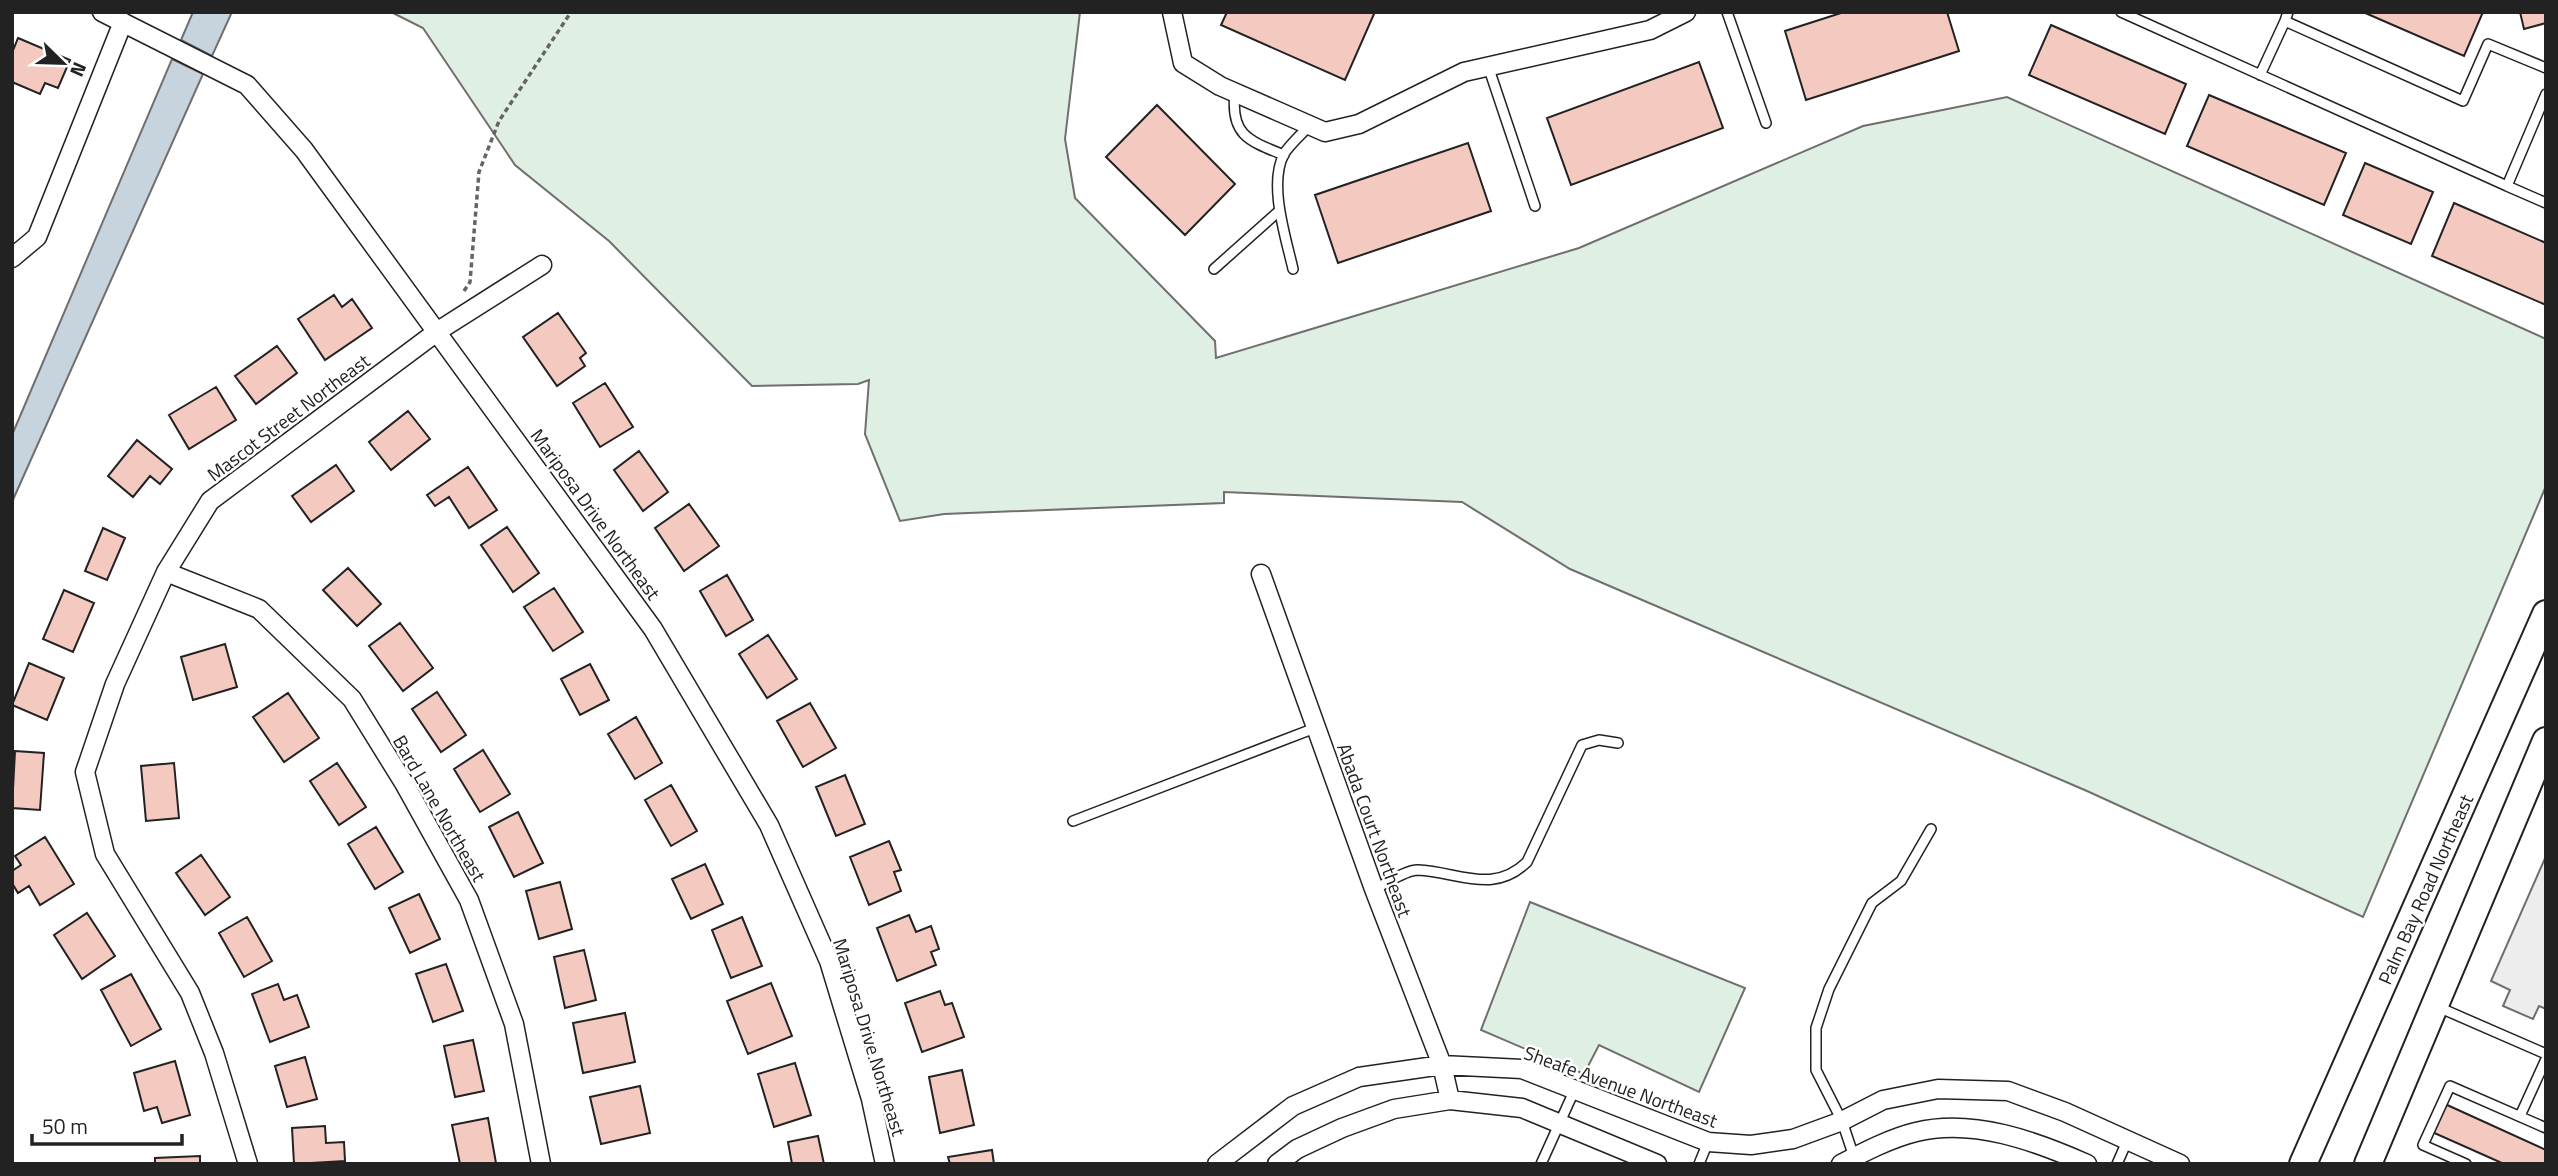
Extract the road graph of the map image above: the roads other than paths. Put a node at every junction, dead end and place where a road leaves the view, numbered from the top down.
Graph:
1 (102, 12) edge
2 (1172, 12) edge
3 (1686, 12) edge
4 (1727, 12) edge
5 (2121, 12) edge
6 (2287, 16) edge
7 (123, 22) junction
8 (1488, 66) junction
9 (2546, 68) edge
10 (2260, 75) junction
11 (1235, 93) junction
12 (2546, 94) edge
13 (1766, 123) dead end
14 (1310, 125) junction
15 (1284, 155) junction
16 (2507, 186) junction
17 (2546, 203) edge
18 (1535, 205) dead end
19 (1279, 211) junction
20 (12, 258) edge
21 (542, 265) dead end
22 (1214, 269) dead end
23 (1293, 269) dead end
24 (438, 331) junction
25 (166, 572) junction
26 (1261, 574) dead end
27 (2546, 614) edge
28 (1315, 728) junction
29 (2546, 741) edge
30 (1618, 743) dead end
31 (1073, 821) dead end
32 (1931, 829) dead end
33 (1374, 889) junction
34 (2433, 1005) junction
35 (2546, 1056) edge
36 (1442, 1065) junction
37 (1575, 1089) junction
38 (1450, 1100) junction
39 (2520, 1116) junction
40 (1842, 1121) junction
41 (1559, 1124) junction
42 (2546, 1128) edge
43 (2128, 1139) junction
44 (1708, 1142) junction
45 (1847, 1161) edge
46 (248, 1164) edge
47 (541, 1164) edge
48 (885, 1164) edge
49 (1217, 1164) edge
50 (1277, 1164) edge
51 (1541, 1164) edge
52 (1657, 1164) edge
53 (1699, 1164) edge
54 (2087, 1164) edge
55 (2117, 1164) edge
56 (2180, 1164) edge
57 (2303, 1164) edge
58 (2368, 1164) edge
59 (2466, 1164) edge

1 - 7 street, Mariposa Drive Northeast
2 - 11 street
3 - 8 street
4 - 13 lane
5 - 10 lane
6 - 9 lane
6 - 10 lane
7 - 20 street
7 - 24 street, Mariposa Drive Northeast
8 - 14 street
8 - 18 lane
10 - 16 lane
11 - 14 street
11 - 15 lane
12 - 16 lane
14 - 15 lane
15 - 19 lane
16 - 17 lane
19 - 22 lane
19 - 23 lane
21 - 24 street, Mascot Street Northeast
24 - 25 street, Mascot Street Northeast
24 - 48 street, Mariposa Drive Northeast
25 - 46 street, Mascot Street Northeast
25 - 47 street, Bard Lane Northeast
26 - 28 street, Abada Court Northeast
27 - 57 main road, Palm Bay Road Northeast
28 - 31 lane
28 - 33 street, Abada Court Northeast
29 - 34 main road
30 - 33 lane
32 - 40 lane
33 - 36 street, Abada Court Northeast
34 - 35 lane
34 - 58 main road
35 - 39 lane
36 - 37 street, Sheafe Avenue Northeast
36 - 38 street, Abada Court Northeast
36 - 49 street, Sheafe Avenue Northeast
37 - 41 lane
37 - 44 street, Sheafe Avenue Northeast
38 - 41 street
38 - 50 street
39 - 42 lane
39 - 59 lane
40 - 43 street, Sheafe Avenue Northeast
40 - 44 street, Sheafe Avenue Northeast
40 - 45 lane
41 - 51 lane
41 - 52 street
43 - 55 lane
43 - 56 street, Sheafe Avenue Northeast
44 - 53 lane
45 - 54 street

